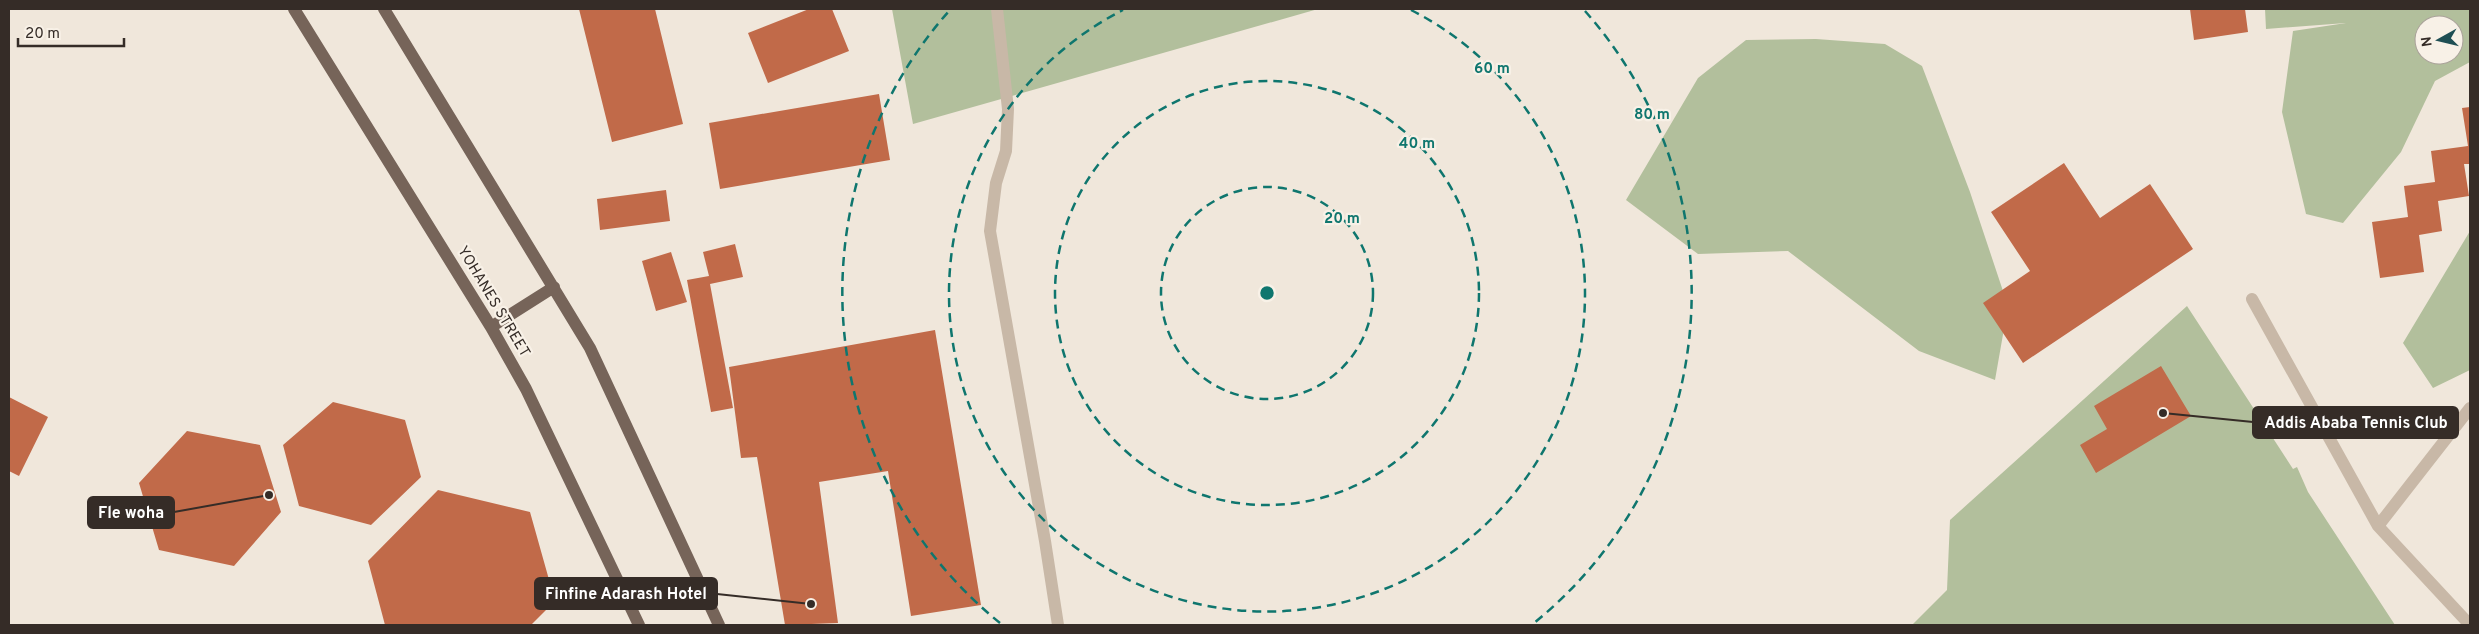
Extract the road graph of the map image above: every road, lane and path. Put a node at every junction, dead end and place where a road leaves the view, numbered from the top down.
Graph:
1 (294, 9) edge
2 (384, 9) edge
3 (996, 9) edge
4 (554, 287) junction
5 (2252, 299) dead end
6 (491, 327) junction
7 (2470, 408) edge
8 (2378, 526) junction
9 (639, 625) edge
10 (719, 625) edge
11 (1058, 625) edge
12 (2470, 625) edge

1 - 6 main road, YOHANES STREET
2 - 4 main road
3 - 11 lane
4 - 6 main road
4 - 10 main road
5 - 8 lane
6 - 9 main road, YOHANES STREET
7 - 8 lane
8 - 12 lane

